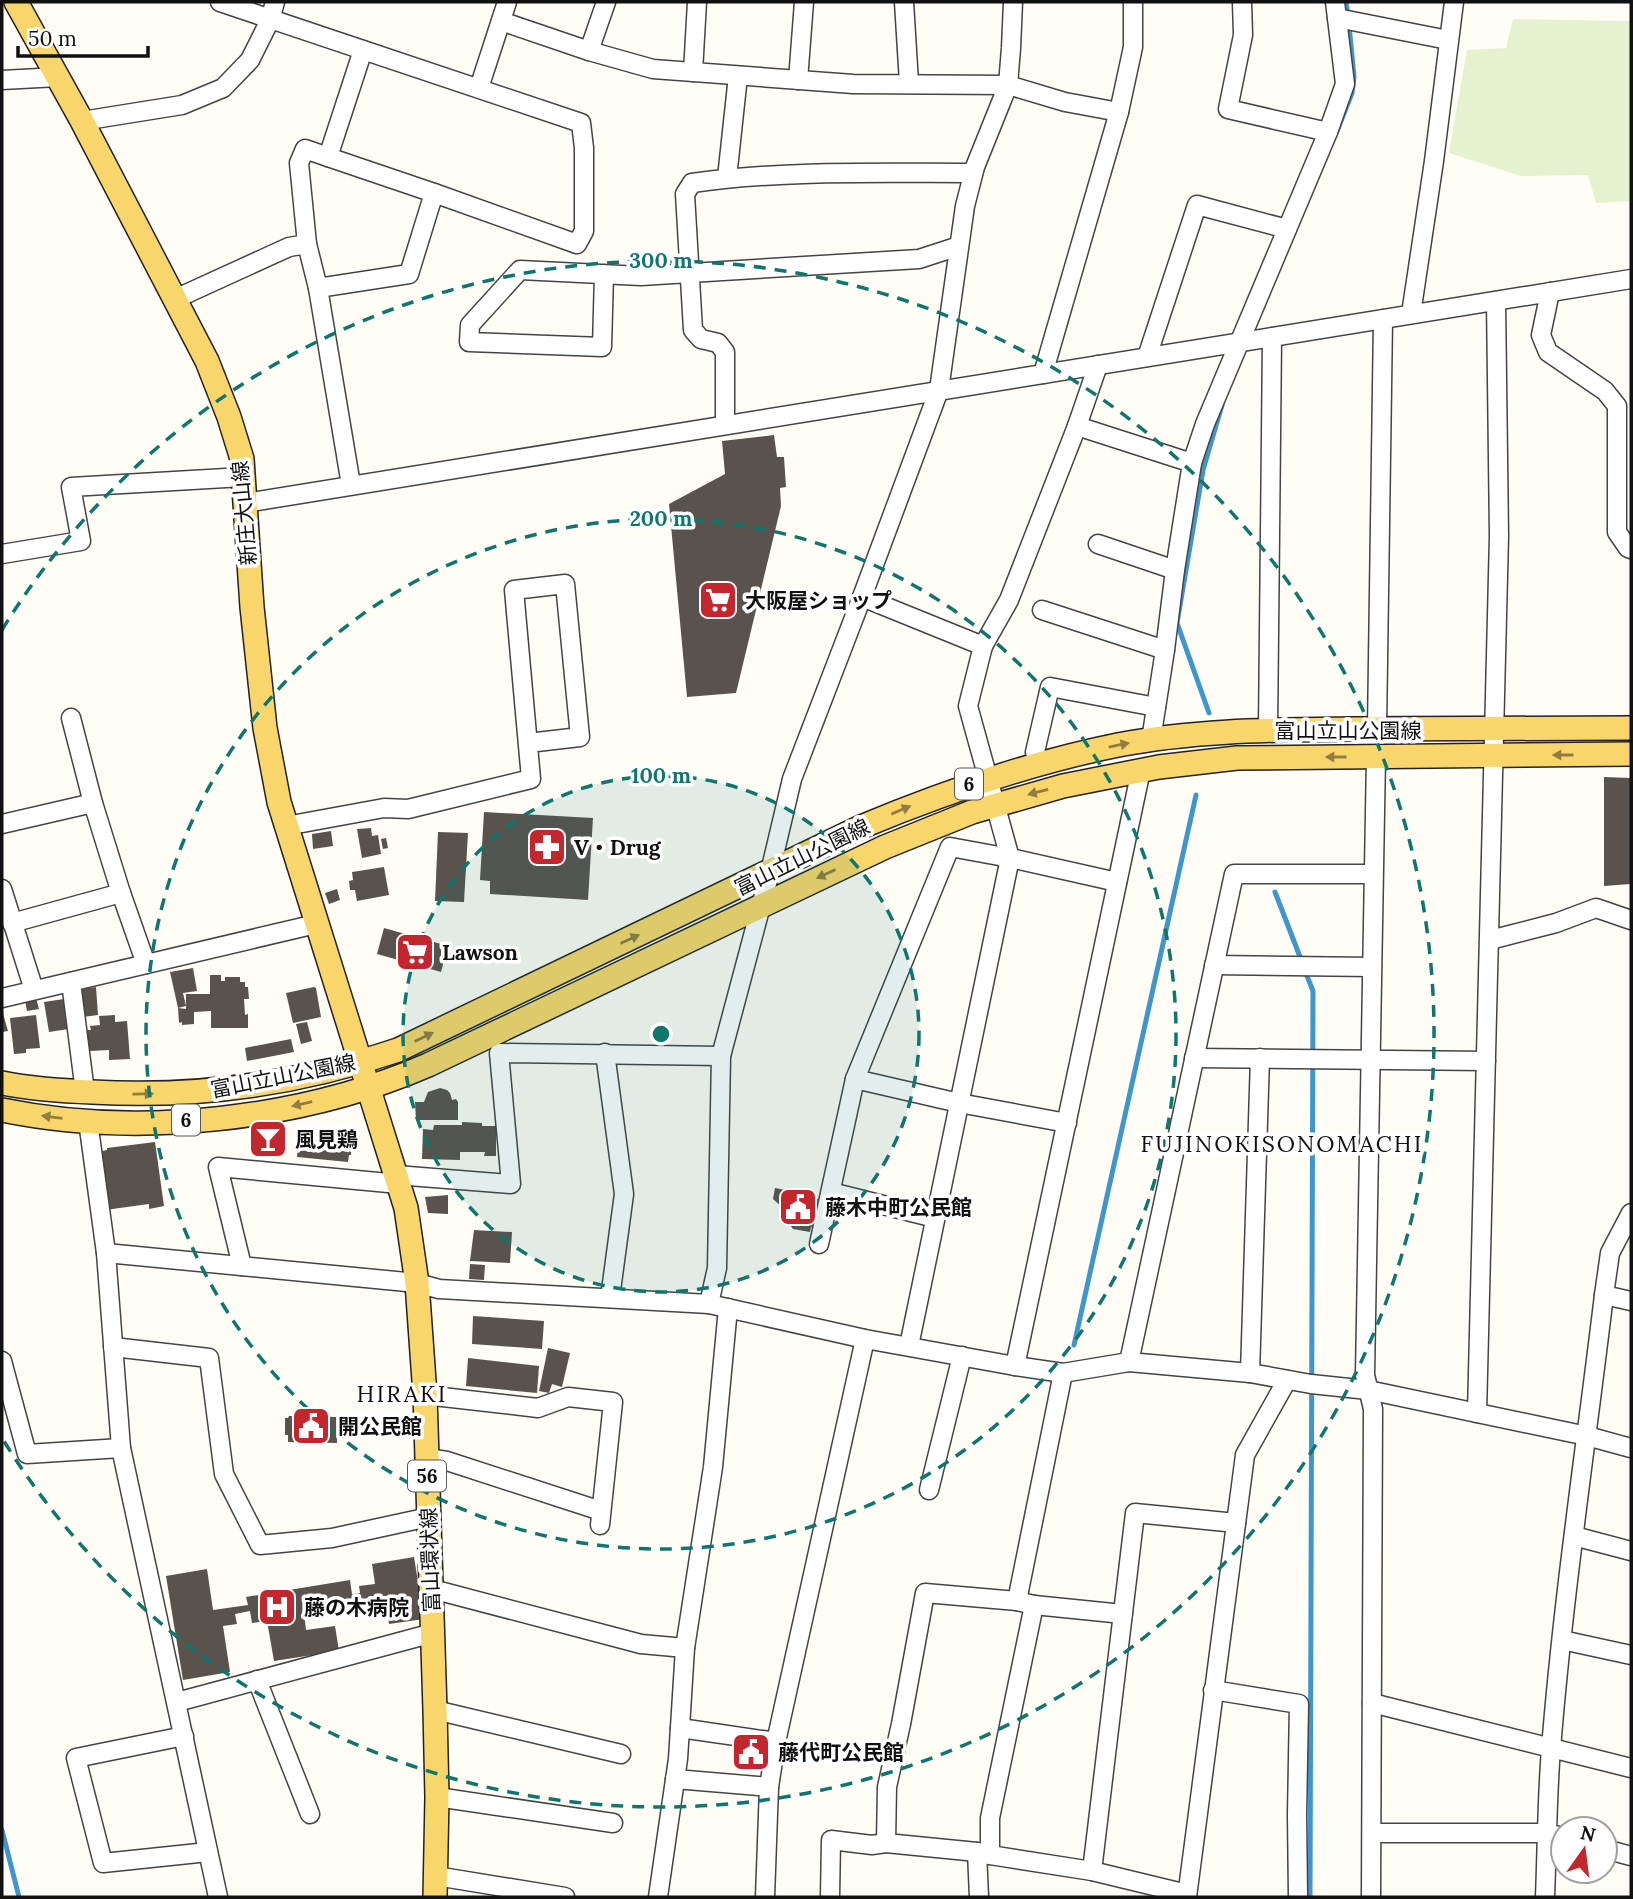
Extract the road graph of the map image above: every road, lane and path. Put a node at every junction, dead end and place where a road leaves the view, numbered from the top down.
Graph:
1 (16, 2) edge
2 (220, 2) edge
3 (275, 2) edge
4 (508, 2) edge
5 (606, 2) edge
6 (697, 2) edge
7 (804, 2) edge
8 (904, 2) edge
9 (1013, 2) edge
10 (1133, 2) edge
11 (1242, 2) edge
12 (1454, 2) edge
13 (1336, 10) edge
14 (270, 20) junction
15 (501, 22) junction
16 (1448, 40) junction
17 (363, 50) junction
18 (589, 51) junction
19 (693, 72) junction
20 (738, 76) junction
21 (58, 77) junction
22 (2, 80) edge
23 (798, 80) junction
24 (909, 83) junction
25 (1007, 85) junction
26 (479, 88) junction
27 (1119, 112) junction
28 (82, 121) junction
29 (1328, 132) junction
30 (328, 158) junction
31 (973, 173) junction
32 (727, 178) junction
33 (434, 192) junction
34 (1287, 229) junction
35 (307, 244) junction
36 (959, 246) junction
37 (689, 273) junction
38 (604, 274) junction
39 (1631, 279) edge
40 (318, 288) junction
41 (1550, 292) junction
42 (176, 299) junction
43 (1496, 300) junction
44 (1411, 314) junction
45 (1383, 319) junction
46 (1272, 337) junction
47 (1239, 342) junction
48 (1147, 357) junction
49 (1098, 365) junction
50 (1043, 374) junction
51 (939, 390) junction
52 (725, 424) junction
53 (1077, 426) junction
54 (1192, 463) junction
55 (243, 477) junction
56 (351, 485) junction
57 (245, 503) junction
58 (1098, 544) dead end
59 (1631, 549) edge
60 (2, 554) edge
61 (1175, 570) junction
62 (862, 597) junction
63 (1042, 610) dead end
64 (983, 646) junction
65 (1165, 650) junction
66 (1156, 707) junction
67 (71, 718) dead end
68 (1631, 728) edge
69 (1377, 729) junction
70 (1268, 730) junction
71 (1493, 730) junction
72 (1151, 740) junction
73 (528, 743) junction
74 (1631, 754) edge
75 (1492, 755) junction
76 (1376, 757) junction
77 (1038, 764) junction
78 (1141, 770) junction
79 (989, 778) junction
80 (93, 803) junction
81 (996, 805) junction
82 (2, 824) edge
83 (286, 826) junction
84 (1010, 858) junction
85 (770, 872) junction
86 (1373, 874) junction
87 (1117, 882) junction
88 (2, 889) edge
89 (121, 893) junction
90 (761, 905) junction
91 (1631, 920) edge
92 (12, 923) junction
93 (316, 924) junction
94 (1490, 940) junction
95 (146, 964) junction
96 (1214, 965) junction
97 (1372, 967) junction
98 (71, 982) junction
99 (34, 990) junction
100 (2, 998) edge
101 (605, 1053) junction
102 (721, 1056) junction
103 (1195, 1058) junction
104 (1260, 1058) junction
105 (1370, 1059) junction
106 (1486, 1061) junction
107 (361, 1062) junction
108 (855, 1079) junction
109 (2, 1083) edge
110 (368, 1087) junction
111 (85, 1092) junction
112 (959, 1103) junction
113 (2, 1110) edge
114 (88, 1121) junction
115 (1067, 1123) junction
116 (397, 1180) junction
117 (831, 1192) junction
118 (1631, 1213) edge
119 (935, 1218) junction
120 (819, 1244) dead end
121 (106, 1253) junction
122 (242, 1266) junction
123 (417, 1283) junction
124 (1604, 1295) junction
125 (610, 1298) junction
126 (1631, 1301) edge
127 (709, 1304) junction
128 (727, 1308) junction
129 (865, 1339) junction
130 (909, 1346) junction
131 (113, 1347) junction
132 (962, 1356) junction
133 (2, 1362) edge
134 (1129, 1362) junction
135 (1016, 1366) junction
136 (1063, 1373) junction
137 (1250, 1373) junction
138 (1287, 1380) junction
139 (1368, 1390) junction
140 (425, 1395) junction
141 (1478, 1413) junction
142 (1587, 1436) junction
143 (121, 1448) junction
144 (1631, 1448) edge
145 (427, 1458) junction
146 (929, 1490) dead end
147 (429, 1517) junction
148 (1236, 1523) junction
149 (1574, 1536) junction
150 (1631, 1551) edge
151 (432, 1589) junction
152 (1026, 1603) junction
153 (1123, 1614) junction
154 (433, 1633) junction
155 (1562, 1640) junction
156 (685, 1648) junction
157 (1631, 1656) edge
158 (257, 1680) junction
159 (1213, 1690) junction
160 (177, 1702) junction
161 (1372, 1703) junction
162 (435, 1710) junction
163 (680, 1728) junction
164 (184, 1736) junction
165 (776, 1742) junction
166 (1551, 1748) junction
167 (621, 1754) dead end
168 (1631, 1768) edge
169 (675, 1779) junction
170 (769, 1787) junction
171 (437, 1797) junction
172 (310, 1814) dead end
173 (1554, 1815) edge
174 (613, 1823) dead end
175 (1372, 1833) junction
176 (1549, 1835) edge
177 (886, 1843) junction
178 (208, 1852) junction
179 (983, 1853) junction
180 (1092, 1871) junction
181 (1549, 1872) edge
182 (436, 1887) edge
183 (1187, 1896) edge
184 (218, 1897) edge
185 (565, 1897) edge
186 (659, 1897) edge
187 (765, 1897) edge
188 (830, 1897) edge
189 (979, 1897) edge
190 (1298, 1897) edge
191 (1371, 1897) edge
192 (1545, 1897) edge

1 - 21 main road, 新庄大山線
2 - 14 street
3 - 14 street
4 - 15 street
5 - 18 street
6 - 19 street
7 - 23 street
8 - 24 street
9 - 25 street
10 - 27 street
11 - 29 street
12 - 16 street
13 - 16 street
13 - 29 street
14 - 17 street
14 - 28 street
15 - 18 street
15 - 26 street
16 - 44 street
17 - 26 street
17 - 30 street
18 - 19 street
19 - 20 street
20 - 23 street
20 - 32 street
21 - 22 street
21 - 28 main road, 新庄大山線
23 - 24 street
24 - 25 street
25 - 27 street
25 - 31 street
26 - 33 street
27 - 50 street
28 - 42 main road, 新庄大山線
29 - 34 street
30 - 33 street
30 - 35 street
31 - 32 street
31 - 36 street
32 - 37 street
33 - 40 street
34 - 47 street
34 - 48 street
35 - 40 street
35 - 42 street
36 - 37 street
36 - 51 street
37 - 38 street
37 - 52 street
38 - 38 street
39 - 41 street
40 - 56 street
41 - 43 street
41 - 59 street
42 - 55 main road, 新庄大山線
43 - 44 street
43 - 71 street
44 - 45 street
45 - 46 street
45 - 69 street
46 - 47 street
46 - 70 street
47 - 48 street
47 - 54 street
48 - 49 street
49 - 50 street
49 - 53 street
50 - 51 street
51 - 52 street
51 - 62 street
52 - 56 street
53 - 54 street
53 - 64 street
54 - 61 street
55 - 57 main road, 新庄大山線
55 - 60 street
56 - 57 street
57 - 83 main road, 新庄大山線
58 - 61 street
61 - 65 street
62 - 64 street
62 - 85 street
63 - 65 street
64 - 79 street
65 - 66 street
66 - 72 street
66 - 77 street
67 - 80 street
68 - 71 main road, 富山立山公園線 / 6
69 - 70 main road, 富山立山公園線 / 6
69 - 71 main road, 富山立山公園線 / 6
70 - 72 main road, 富山立山公園線 / 6
71 - 75 street
77 -> 72 main road, 富山立山公園線 / 6
73 - 73 street
73 - 83 street
74 -> 75 main road, 富山立山公園線 / 6
75 - 76 main road, 富山立山公園線 / 6
75 - 94 street
76 -> 78 main road, 富山立山公園線 / 6
76 - 86 street
77 - 79 main road, 富山立山公園線 / 6
78 -> 81 main road, 富山立山公園線 / 6
78 - 87 street
79 - 81 street
85 -> 79 main road, 富山立山公園線 / 6
80 - 82 street
80 - 89 street
81 - 84 street
81 -> 90 main road, 富山立山公園線 / 6
83 - 93 main road, 新庄大山線
84 - 87 street
84 - 108 street
84 - 112 street
85 - 90 street
107 -> 85 main road, 富山立山公園線 / 6
86 - 96 street
86 - 97 street
87 - 115 street
88 - 92 street
89 - 92 street
89 - 95 street
90 - 102 street
90 - 110 main road, 富山立山公園線 / 6
91 - 94 street
92 - 99 street
93 - 95 street
93 - 107 main road, 新庄大山線
94 - 106 street
95 - 98 street
96 - 97 street
96 - 103 street
97 - 105 street
98 - 99 street
98 - 111 street
99 - 100 street
101 - 102 street
101 - 116 street
101 - 125 street
102 - 127 street
103 - 104 street
103 - 134 street
104 - 105 street
104 - 137 street
105 - 106 street
105 - 139 street
106 - 141 street
107 - 110 main road, 富山環状線 / 56
111 -> 107 main road, 富山立山公園線 / 6
108 - 112 street
108 - 117 street
109 - 111 main road, 富山立山公園線 / 6
110 -> 114 main road, 富山立山公園線 / 6
110 - 116 main road, 富山環状線 / 56
112 - 115 street
112 - 119 street
114 -> 113 main road, 富山立山公園線 / 6
114 - 121 street
115 - 135 street
116 - 122 street
116 - 123 main road, 富山環状線 / 56
117 - 119 street
117 - 120 street
118 - 124 street
119 - 130 street
121 - 122 street
121 - 131 street
122 - 123 street
123 - 125 street
123 - 140 main road, 富山環状線 / 56
124 - 126 street
124 - 142 street
125 - 127 street
127 - 128 street
128 - 129 street
128 - 156 street
129 - 130 street
129 - 165 street
130 - 132 street
131 - 143 street
131 - 147 street
132 - 135 street
132 - 146 street
133 - 143 street
134 - 136 street
134 - 137 street
135 - 136 street
136 - 152 street
137 - 138 street
138 - 139 street
138 - 148 street
139 - 141 street
139 - 161 street
140 - 145 main road, 富山環状線 / 56
140 - 145 street
141 - 142 street
142 - 144 street
142 - 149 street
143 - 160 street
145 - 147 main road, 富山環状線 / 56
147 - 151 main road, 富山環状線 / 56
148 - 153 street
148 - 159 street
149 - 150 street
149 - 155 street
151 - 154 main road, 富山環状線 / 56
151 - 156 street
152 - 153 street
152 - 177 street
152 - 179 street
153 - 180 street
154 - 158 street
154 - 162 main road, 富山環状線 / 56
155 - 157 street
155 - 166 street
156 - 163 street
158 - 160 street
158 - 172 street
159 - 183 street
159 - 190 street
160 - 164 street
161 - 166 street
161 - 175 street
162 - 167 street
162 - 171 main road, 富山環状線 / 56
163 - 165 street
163 - 169 street
164 - 178 street
164 - 178 street
165 - 170 street
166 - 168 street
166 - 173 street
169 - 170 street
169 - 186 street
170 - 187 street
171 - 174 street
171 - 182 main road, 富山環状線 / 56
175 - 176 street
175 - 191 street
177 - 179 street
177 - 188 street
178 - 184 street
179 - 180 street
179 - 189 street
180 - 183 street
181 - 192 street
182 - 185 street

